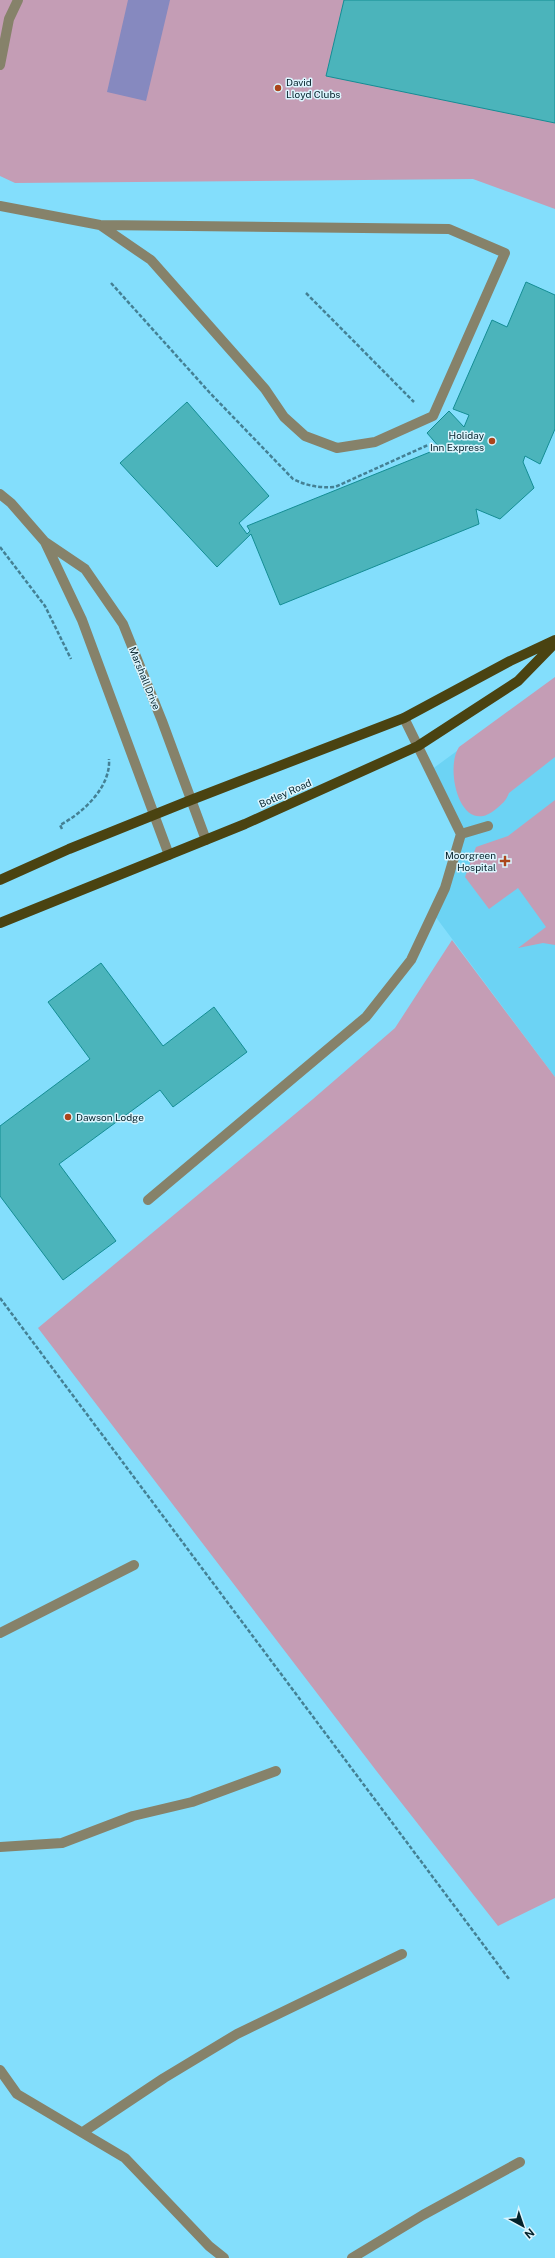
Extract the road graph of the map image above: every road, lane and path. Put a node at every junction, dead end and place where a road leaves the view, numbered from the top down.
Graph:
1 (18, 0) edge
2 (0, 65) edge
3 (0, 206) edge
4 (100, 225) junction
5 (306, 293) dead end
6 (430, 418) junction
7 (0, 494) edge
8 (45, 542) junction
9 (0, 547) edge
10 (555, 640) edge
11 (555, 643) edge
12 (72, 660) dead end
13 (404, 718) junction
14 (418, 746) junction
15 (108, 754) dead end
16 (191, 800) junction
17 (154, 815) junction
18 (488, 826) dead end
19 (63, 833) dead end
20 (461, 834) junction
21 (206, 840) junction
22 (169, 855) junction
23 (0, 880) edge
24 (0, 923) edge
25 (148, 1200) dead end
26 (0, 1298) edge
27 (134, 1565) dead end
28 (0, 1633) edge
29 (276, 1771) dead end
30 (0, 1848) edge
31 (402, 1954) dead end
32 (509, 1979) dead end
33 (0, 2070) edge
34 (83, 2132) junction
35 (520, 2162) dead end
36 (224, 2258) edge
37 (352, 2258) edge

1 - 2 street
3 - 4 street
4 - 6 street
4 - 6 street
5 - 6 path
7 - 8 street, Marshall Drive
8 - 16 street, Marshall Drive
8 - 17 street, Marshall Drive
9 - 12 path
10 - 13 main road
11 - 14 main road, Botley Road
13 - 14 street
13 - 16 main road
14 - 20 street
14 - 21 main road, Botley Road
15 - 19 path
16 - 17 main road
16 - 21 street, Marshall Drive
17 - 22 street, Marshall Drive
17 - 23 main road
18 - 20 street
20 - 25 street
21 - 22 main road, Botley Road
22 - 24 main road, Botley Road
26 - 32 path
27 - 28 street
29 - 30 street
31 - 34 street
33 - 34 street
34 - 36 street
35 - 37 street

